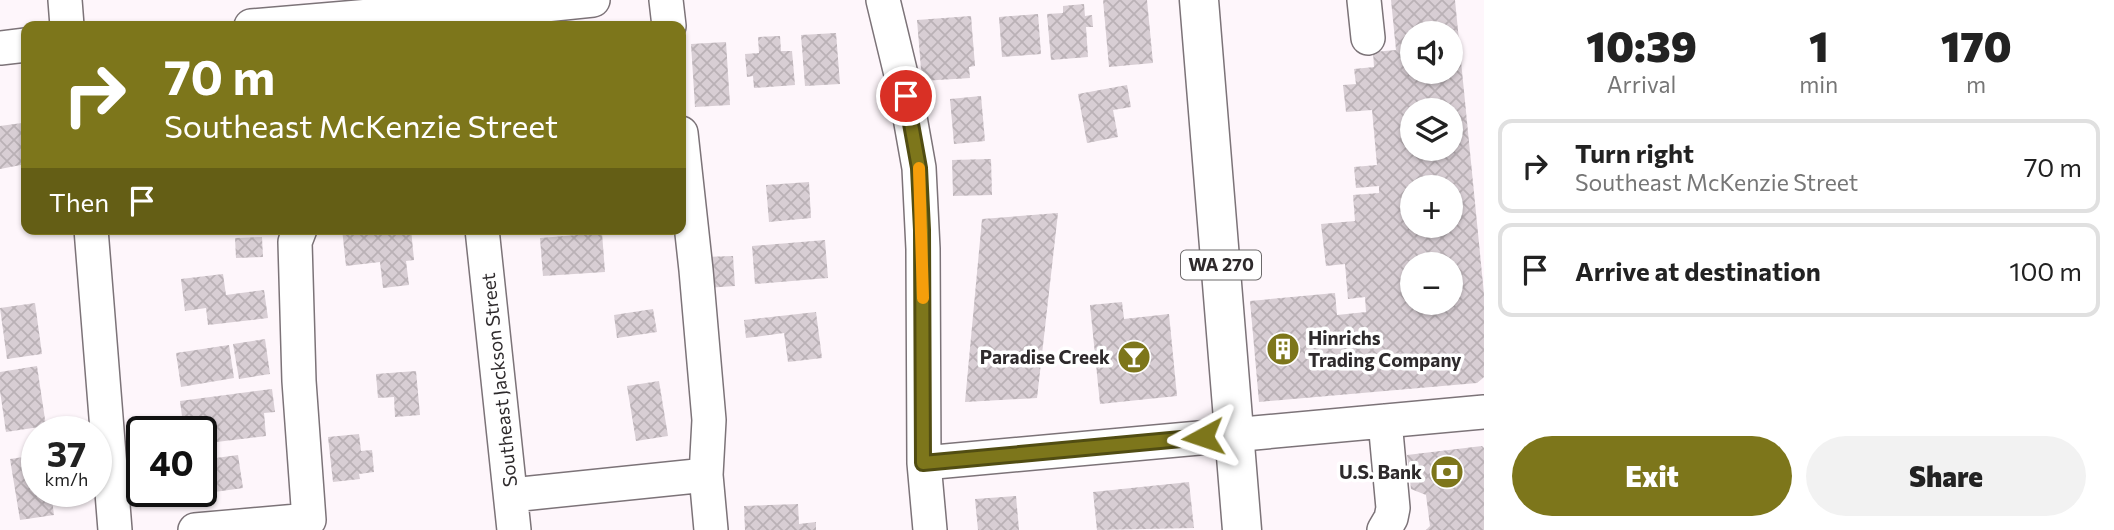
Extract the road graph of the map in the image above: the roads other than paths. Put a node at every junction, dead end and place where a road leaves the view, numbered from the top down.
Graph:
1 (65, 0) edge
2 (593, 0) edge
3 (666, 0) edge
4 (883, 0) edge
5 (1199, 0) edge
6 (1364, 0) edge
7 (459, 13) edge
8 (67, 21) edge
9 (310, 21) edge
10 (668, 21) edge
11 (1368, 38) dead end
12 (21, 46) edge
13 (0, 48) edge
14 (686, 179) edge
15 (90, 235) edge
16 (298, 235) edge
17 (483, 235) edge
18 (1484, 412) edge
19 (1385, 421) junction
20 (1234, 435) junction
21 (923, 463) junction
22 (706, 475) junction
23 (512, 495) junction
24 (115, 530) edge
25 (194, 530) edge
26 (514, 530) edge
27 (711, 530) edge
28 (930, 530) edge
29 (1242, 530) edge
30 (1384, 530) edge

1 - 8 street
2 - 7 street
3 - 10 street
4 - 21 street
5 - 20 main road, WA 270
6 - 11 street
7 - 9 street
12 - 13 street
14 - 22 street
15 - 24 street
16 - 25 street
17 - 23 street, Southeast Jackson Street
18 - 19 street
19 - 20 street
19 - 30 street
20 - 21 street
20 - 29 main road, WA 270
21 - 28 street
22 - 23 street
22 - 27 street
23 - 26 street, Southeast Jackson Street

